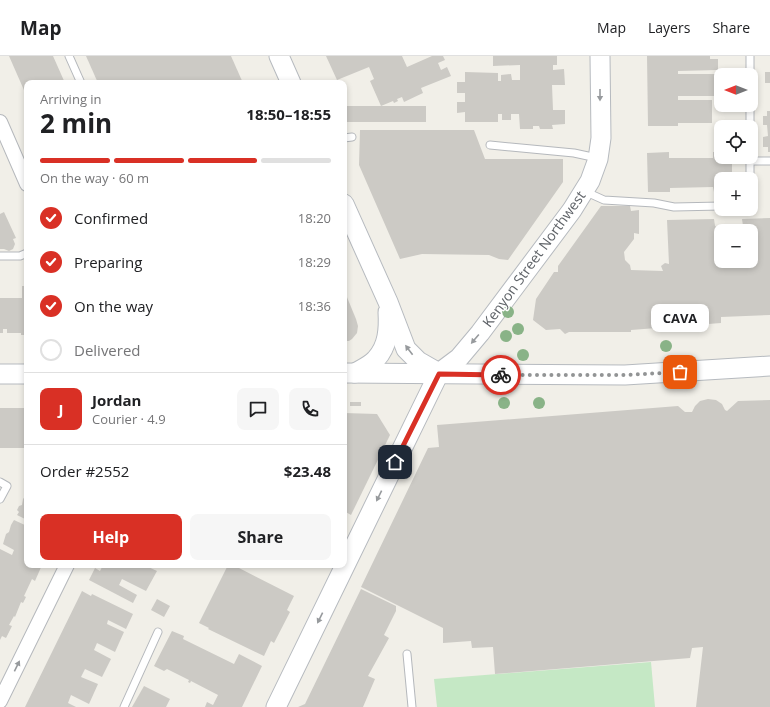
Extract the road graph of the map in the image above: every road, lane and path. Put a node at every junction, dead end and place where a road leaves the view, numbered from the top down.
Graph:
1 (69, 56) edge
2 (279, 56) edge
3 (600, 56) edge
4 (750, 56) edge
5 (750, 68) edge
6 (80, 80) edge
7 (290, 80) edge
8 (0, 122) edge
9 (352, 137) dead end
10 (347, 138) edge
11 (490, 145) dead end
12 (598, 159) junction
13 (758, 160) edge
14 (770, 161) edge
15 (24, 177) edge
16 (584, 191) junction
17 (714, 206) edge
18 (347, 211) edge
19 (24, 254) edge
20 (0, 256) edge
21 (388, 302) junction
22 (770, 366) edge
23 (0, 374) edge
24 (24, 374) edge
25 (350, 374) edge
26 (439, 374) junction
27 (0, 482) edge
28 (0, 499) edge
29 (347, 562) edge
30 (66, 568) edge
31 (344, 568) edge
32 (158, 632) dead end
33 (407, 654) dead end
34 (0, 701) edge
35 (124, 707) edge
36 (276, 707) edge
37 (412, 707) edge

1 - 6 lane
2 - 7 main road
3 -> 12 main road, Kenyon Street Northwest
4 - 5 lane
8 - 15 street
9 - 10 lane
11 - 12 lane
12 - 16 main road, Kenyon Street Northwest
13 - 14 lane
16 - 17 lane
16 -> 26 main road, Kenyon Street Northwest
18 - 21 main road
19 - 20 lane
21 - 25 main road
26 -> 21 main road
22 - 26 main road
23 - 24 main road
25 - 26 main road
26 -> 29 main road
27 - 28 lane
34 -> 30 street
31 -> 36 main road
32 - 35 lane
33 - 37 lane

